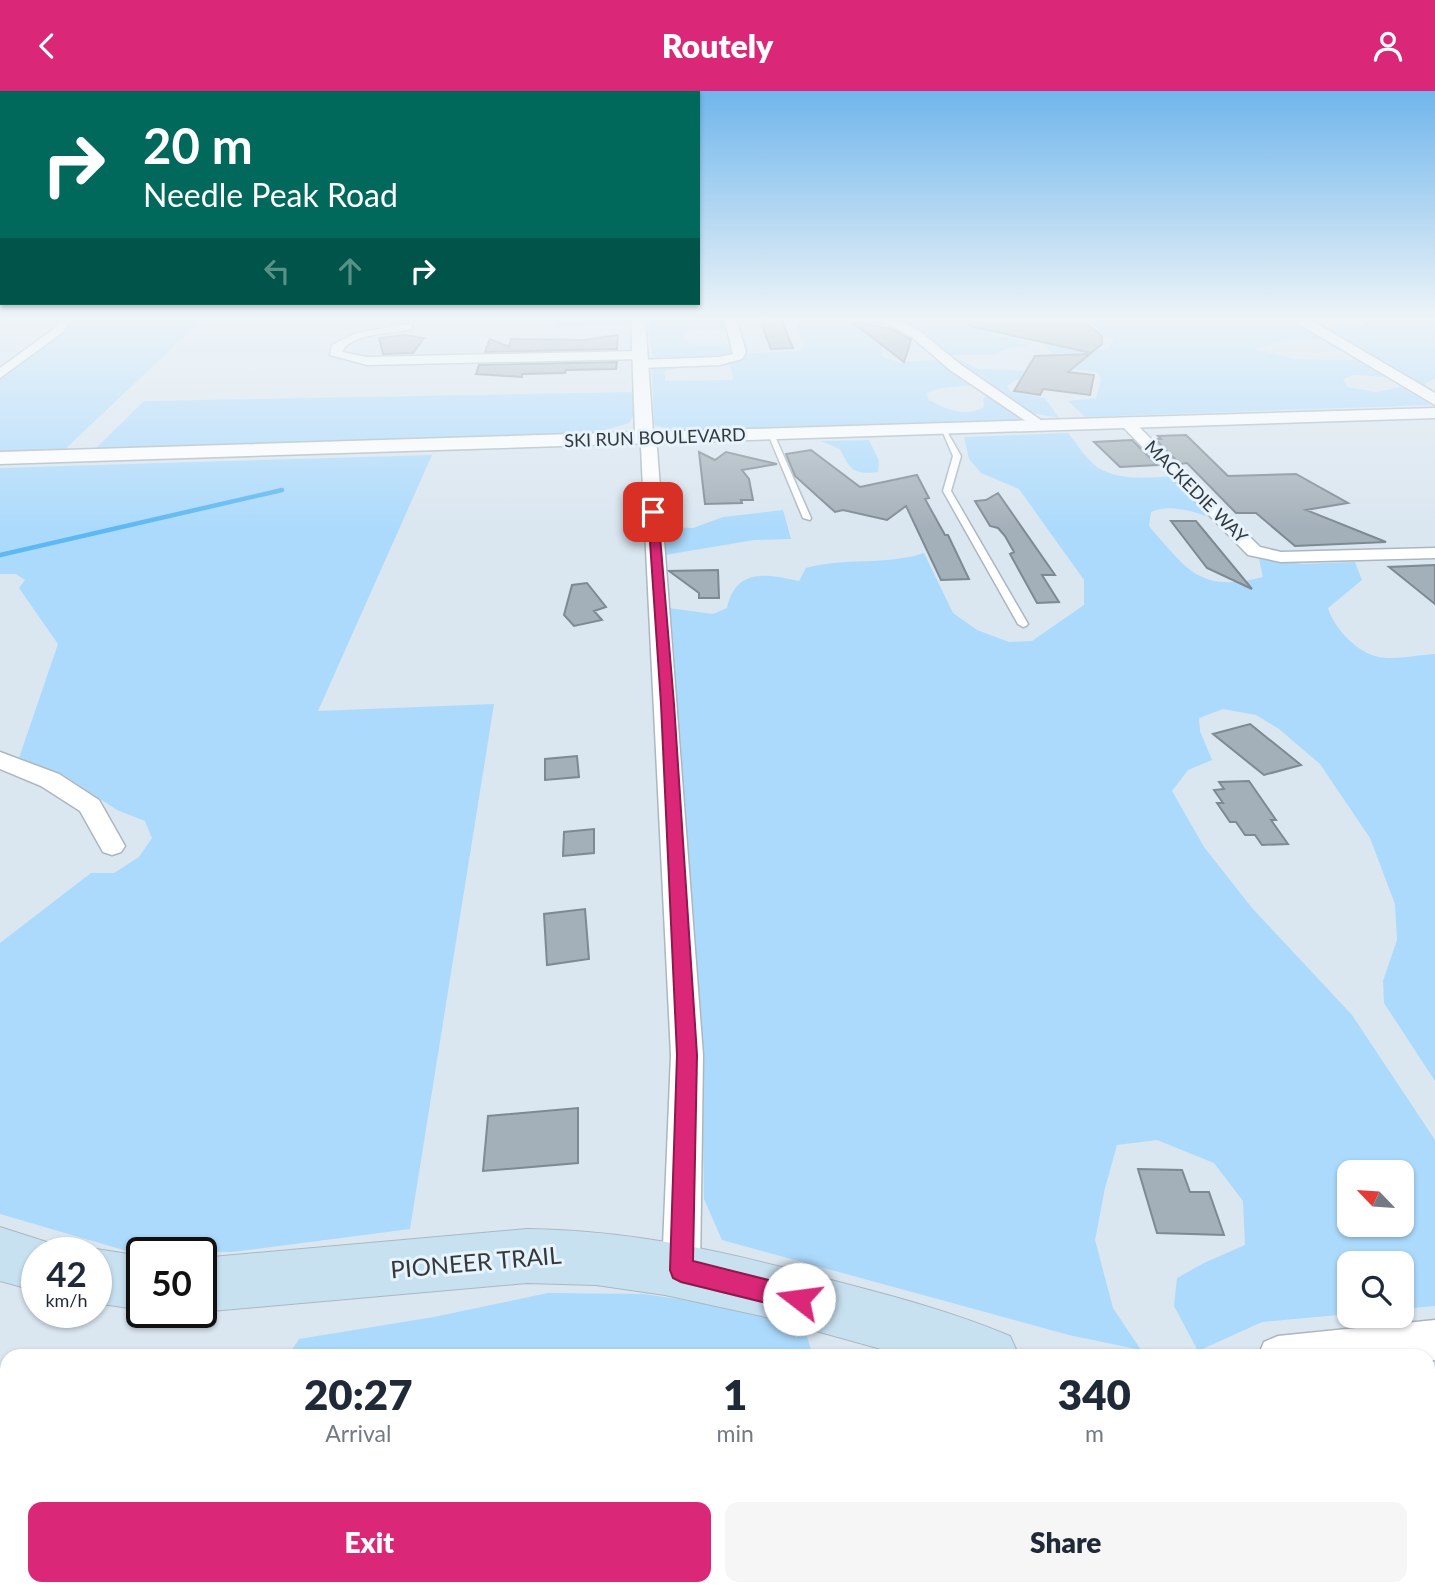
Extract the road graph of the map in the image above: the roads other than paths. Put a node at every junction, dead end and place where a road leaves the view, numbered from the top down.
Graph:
1 (641, 388) edge
2 (986, 388) edge
3 (1415, 388) edge
4 (1435, 400) edge
5 (1435, 413) edge
6 (1128, 423) junction
7 (1041, 425) junction
8 (943, 429) junction
9 (771, 434) junction
10 (646, 438) junction
11 (0, 458) edge
12 (807, 518) dead end
13 (1435, 553) edge
14 (1023, 624) dead end
15 (0, 761) edge
16 (112, 846) dead end
17 (0, 1254) edge
18 (21, 1260) edge
19 (681, 1270) junction
20 (217, 1284) edge
21 (1435, 1340) edge
22 (971, 1349) edge
23 (1347, 1349) edge

1 - 10 street
2 - 7 street
3 - 4 street
5 - 6 street, SKI RUN BOULEVARD
6 - 7 street, SKI RUN BOULEVARD
6 - 13 street, MACKEDIE WAY
7 - 8 street, SKI RUN BOULEVARD
8 - 9 street, SKI RUN BOULEVARD
8 - 14 lane
9 - 10 street, SKI RUN BOULEVARD
9 - 12 lane
10 - 11 street, SKI RUN BOULEVARD
10 - 19 street
15 - 16 street
17 - 18 main road
19 - 20 main road, PIONEER TRAIL
19 - 22 main road, PIONEER TRAIL
21 - 23 street

